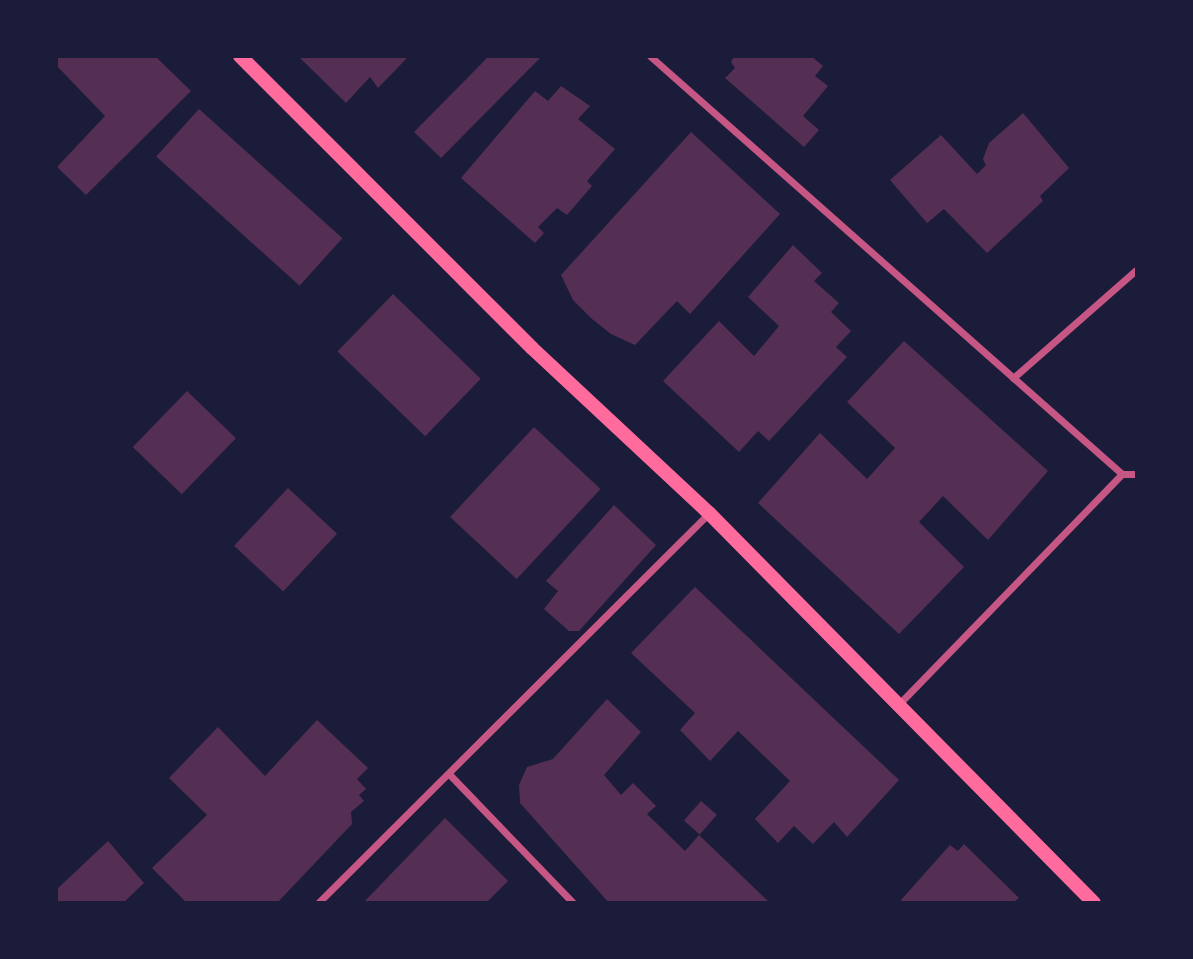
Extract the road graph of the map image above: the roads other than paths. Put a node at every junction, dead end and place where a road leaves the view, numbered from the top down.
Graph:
1 (240, 56) edge
2 (650, 56) edge
3 (1137, 269) edge
4 (1013, 378) junction
5 (1122, 474) junction
6 (1137, 474) edge
7 (709, 513) junction
8 (898, 705) junction
9 (450, 775) junction
10 (318, 903) edge
11 (573, 903) edge
12 (1094, 903) edge

1 - 7 main road
2 - 4 street
3 - 4 street
4 - 5 street
5 - 6 street
5 - 8 street
7 - 8 main road
7 - 9 street
8 - 12 main road
9 - 10 street
9 - 11 street

